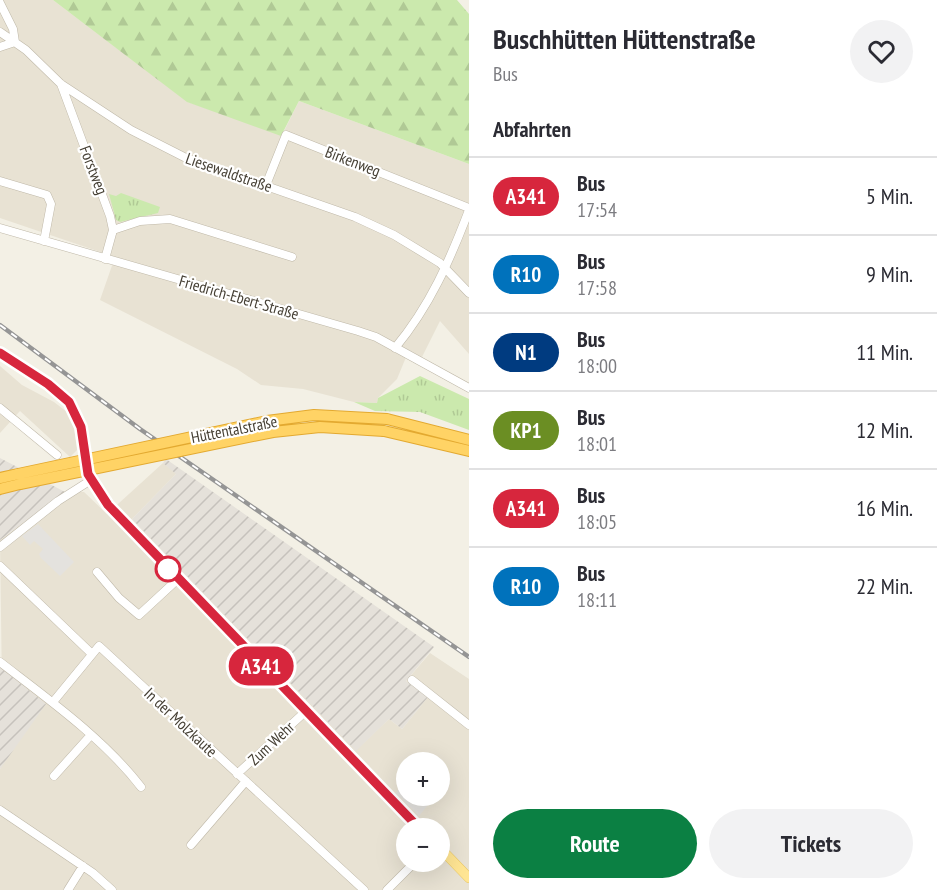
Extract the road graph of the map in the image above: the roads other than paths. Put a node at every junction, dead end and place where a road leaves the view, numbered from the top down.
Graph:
1 (0, 3) edge
2 (0, 32) edge
3 (15, 42) junction
4 (0, 47) edge
5 (61, 84) junction
6 (0, 181) edge
7 (266, 185) junction
8 (469, 209) edge
9 (0, 228) edge
10 (113, 230) junction
11 (44, 241) junction
12 (292, 257) dead end
13 (105, 259) junction
14 (446, 269) junction
15 (469, 293) edge
16 (395, 348) junction
17 (0, 352) edge
18 (469, 388) edge
19 (0, 408) edge
20 (469, 440) edge
21 (469, 451) edge
22 (57, 455) dead end
23 (0, 478) edge
24 (19, 479) junction
25 (91, 480) junction
26 (0, 489) edge
27 (0, 547) edge
28 (0, 566) edge
29 (97, 572) dead end
30 (178, 579) junction
31 (92, 654) junction
32 (0, 663) edge
33 (412, 680) dead end
34 (53, 702) junction
35 (305, 712) junction
36 (469, 725) edge
37 (90, 736) junction
38 (237, 774) junction
39 (54, 776) dead end
40 (246, 781) junction
41 (141, 787) dead end
42 (0, 810) edge
43 (410, 818) edge
44 (191, 845) dead end
45 (450, 858) edge
46 (83, 866) junction
47 (405, 872) edge
48 (469, 878) edge
49 (360, 889) edge
50 (68, 890) edge
51 (112, 890) edge
52 (387, 890) edge

1 - 3 street
2 - 3 street, Liesewaldstraße
3 - 4 street
3 - 5 street, Liesewaldstraße
5 - 7 street, Liesewaldstraße
5 - 10 street, Forstweg
6 - 11 street
7 - 8 street, Birkenweg
7 - 14 street, Liesewaldstraße
8 - 14 street, Birkenweg
9 - 11 street, Friedrich-Ebert-Straße
10 - 12 street
10 - 13 street, Forstweg
11 - 13 street, Friedrich-Ebert-Straße
13 - 16 street, Friedrich-Ebert-Straße
14 - 15 street, Liesewaldstraße
14 - 16 street, Birkenweg
16 - 18 street, Friedrich-Ebert-Straße
17 - 25 main road
19 - 22 street
20 - 24 highway, Hüttentalstraße, bridge
21 - 24 highway, Hüttentalstraße, bridge
23 - 24 highway, Hüttentalstraße
24 - 26 highway, Hüttentalstraße
25 - 27 street
25 - 30 main road
28 - 31 street
29 - 30 street
30 - 35 main road
31 - 34 street
31 - 38 street, In der Molzkaute
32 - 34 street
33 - 36 street
34 - 37 street
35 - 38 street, Zum Wehr
35 - 43 main road
37 - 39 street
37 - 41 street
38 - 40 street, In der Molzkaute
40 - 44 street, Zum Wehr
40 - 49 street, In der Molzkaute
42 - 46 street
45 - 48 main road
46 - 50 street
46 - 51 street
47 - 52 street

